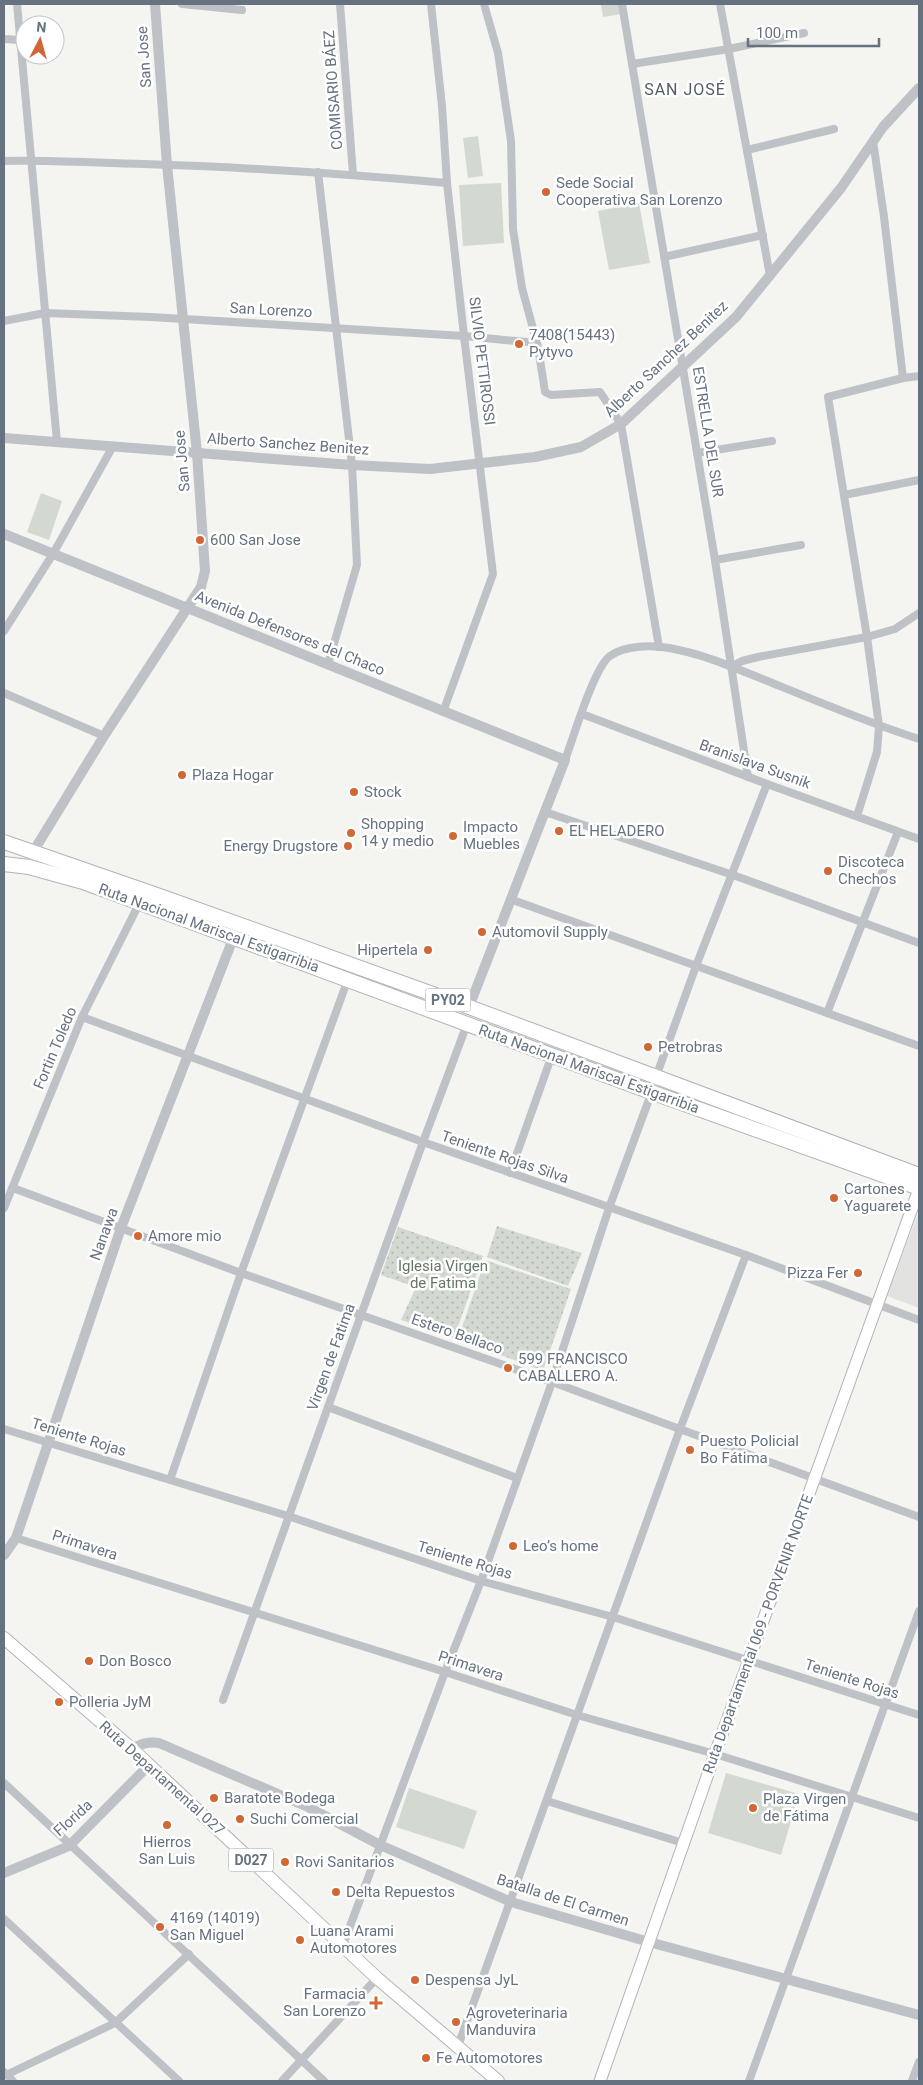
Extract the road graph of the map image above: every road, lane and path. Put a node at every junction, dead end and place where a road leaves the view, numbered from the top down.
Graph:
1 (155, 4) edge
2 (182, 4) edge
3 (340, 4) edge
4 (431, 4) edge
5 (484, 4) edge
6 (622, 4) edge
7 (720, 4) edge
8 (242, 10) dead end
9 (804, 33) dead end
10 (729, 49) junction
11 (632, 64) junction
12 (22, 65) edge
13 (919, 88) edge
14 (834, 129) dead end
15 (873, 141) junction
16 (747, 150) junction
17 (31, 160) junction
18 (4, 161) edge
19 (167, 165) junction
20 (318, 172) junction
21 (353, 174) junction
22 (447, 183) junction
23 (763, 236) junction
24 (664, 256) junction
25 (770, 276) junction
26 (45, 313) junction
27 (182, 318) junction
28 (4, 321) edge
29 (336, 327) junction
30 (464, 336) junction
31 (537, 343) junction
32 (683, 367) junction
33 (919, 376) edge
34 (903, 378) junction
35 (621, 424) junction
36 (4, 438) edge
37 (772, 440) dead end
38 (57, 442) junction
39 (114, 446) junction
40 (197, 453) junction
41 (697, 453) junction
42 (352, 464) junction
43 (481, 464) junction
44 (919, 480) edge
45 (844, 495) junction
46 (4, 534) edge
47 (800, 545) dead end
48 (52, 554) junction
49 (715, 560) junction
50 (188, 608) junction
51 (919, 613) edge
52 (4, 631) edge
53 (867, 637) junction
54 (659, 647) junction
55 (328, 664) junction
56 (731, 666) junction
57 (4, 693) edge
58 (443, 712) junction
59 (582, 714) junction
60 (879, 726) junction
61 (104, 736) junction
62 (919, 739) edge
63 (565, 760) junction
64 (748, 777) junction
65 (767, 784) junction
66 (545, 812) junction
67 (856, 816) junction
68 (898, 832) junction
69 (919, 839) edge
70 (4, 842) edge
71 (33, 852) junction
72 (4, 864) edge
73 (29, 867) junction
74 (733, 875) junction
75 (510, 899) junction
76 (140, 902) junction
77 (862, 922) junction
78 (236, 930) junction
79 (919, 943) edge
80 (696, 966) junction
81 (348, 979) junction
82 (469, 1007) junction
83 (827, 1012) junction
84 (82, 1017) junction
85 (467, 1024) junction
86 (919, 1046) edge
87 (188, 1055) junction
88 (552, 1055) junction
89 (656, 1077) junction
90 (652, 1092) junction
91 (304, 1098) junction
92 (422, 1142) junction
93 (510, 1173) junction
94 (919, 1175) edge
95 (13, 1188) junction
96 (919, 1189) edge
97 (4, 1208) edge
98 (609, 1208) junction
99 (121, 1228) junction
100 (746, 1255) junction
101 (241, 1273) junction
102 (879, 1305) junction
103 (361, 1316) junction
104 (919, 1320) edge
105 (552, 1382) junction
106 (328, 1407) junction
107 (4, 1429) edge
108 (680, 1429) junction
109 (48, 1442) junction
110 (517, 1478) junction
111 (815, 1478) junction
112 (170, 1480) junction
113 (288, 1516) junction
114 (919, 1517) edge
115 (16, 1538) junction
116 (4, 1555) edge
117 (481, 1580) junction
118 (919, 1611) edge
119 (254, 1614) junction
120 (613, 1617) junction
121 (4, 1638) edge
122 (750, 1661) junction
123 (445, 1672) junction
124 (223, 1700) dead end
125 (885, 1704) junction
126 (577, 1715) junction
127 (919, 1715) edge
128 (132, 1749) junction
129 (714, 1754) junction
130 (149, 1765) junction
131 (4, 1783) edge
132 (852, 1797) junction
133 (547, 1801) junction
134 (919, 1818) edge
135 (684, 1843) junction
136 (380, 1845) junction
137 (70, 1846) junction
138 (4, 1873) edge
139 (511, 1902) junction
140 (4, 1919) edge
141 (649, 1942) junction
142 (343, 1945) junction
143 (189, 1954) junction
144 (377, 1978) junction
145 (786, 1978) junction
146 (919, 2015) edge
147 (115, 2023) junction
148 (458, 2046) junction
149 (300, 2060) junction
150 (919, 2062) edge
151 (5, 2073) edge
152 (13, 2081) edge
153 (180, 2081) edge
154 (282, 2081) edge
155 (324, 2081) edge
156 (498, 2081) edge
157 (600, 2081) edge
158 (749, 2081) edge
159 (912, 2081) edge

1 - 19 street, San Jose
2 - 8 street
3 - 21 street, COMISARIO BÁEZ
4 - 22 street, SILVIO PETTIROSSI
5 - 31 street
6 - 11 street, ESTRELLA DEL SUR
7 - 10 street
9 - 10 street
10 - 11 street
10 - 16 street
11 - 24 street, ESTRELLA DEL SUR
12 - 17 street
13 - 15 street, Alberto Sanchez Benitez
14 - 16 street
15 - 25 street, Alberto Sanchez Benitez
15 - 34 street
16 - 23 street
17 - 18 street
17 - 19 street
17 - 26 street
19 - 20 street
19 - 27 street, San Jose
20 - 21 street
20 - 29 street
21 - 22 street
22 - 30 street, SILVIO PETTIROSSI
23 - 24 street
23 - 25 street
24 - 32 street, ESTRELLA DEL SUR
25 - 32 street, Alberto Sanchez Benitez
26 - 27 street, San Lorenzo
26 - 28 street, San Lorenzo
26 - 38 street
27 - 29 street, San Lorenzo
27 - 40 street, San Jose
29 - 30 street, San Lorenzo
29 - 42 street
30 - 31 street, San Lorenzo
30 - 43 street, SILVIO PETTIROSSI
31 - 35 street
32 - 35 street, Alberto Sanchez Benitez
32 - 41 street, ESTRELLA DEL SUR
33 - 34 street
34 - 45 street
35 - 43 street, Alberto Sanchez Benitez
35 - 54 street
36 - 38 street, Alberto Sanchez Benitez
37 - 41 street
38 - 39 street, Alberto Sanchez Benitez
39 - 40 street, Alberto Sanchez Benitez
39 - 48 street
40 - 42 street, Alberto Sanchez Benitez
40 - 50 street, San Jose
41 - 49 street, ESTRELLA DEL SUR
42 - 43 street, Alberto Sanchez Benitez
42 - 55 street
43 - 58 street, SILVIO PETTIROSSI
44 - 45 street
45 - 53 street
46 - 48 street, Avenida Defensores del Chaco
47 - 49 street
48 - 50 street, Avenida Defensores del Chaco
48 - 52 street
49 - 56 street, ESTRELLA DEL SUR
50 - 55 street, Avenida Defensores del Chaco
50 - 61 street, San Jose
51 - 53 street
53 - 56 street
53 - 60 street
54 - 56 street
54 - 59 street
55 - 58 street, Avenida Defensores del Chaco
56 - 60 street
56 - 64 street, ESTRELLA DEL SUR
57 - 61 street
58 - 63 street, Avenida Defensores del Chaco
59 - 63 street
59 - 64 street, Branislava Susnik
60 - 62 street
60 - 67 street
61 - 71 street, San Jose
63 - 66 street
64 - 65 street, Branislava Susnik
65 - 67 street, Branislava Susnik
65 - 74 street
66 - 74 street
66 - 75 street
67 - 68 street, Branislava Susnik
68 - 69 street, Branislava Susnik
68 - 77 street
70 - 71 highway, PY02
71 - 73 street, San Jose
71 - 78 highway, Ruta Nacional Mariscal Estigarribia / PY02
72 - 73 highway, Ruta Nacional Mariscal Estigarribia / PY02
73 - 76 highway, Ruta Nacional Mariscal Estigarribia / PY02
74 - 77 street
74 - 80 street
75 - 80 street
75 - 82 street
76 - 78 highway, Ruta Nacional Mariscal Estigarribia / PY02
76 - 84 street, Fortin Toledo
77 - 79 street
77 - 83 street
78 - 81 highway, Ruta Nacional Mariscal Estigarribia / PY02
78 - 82 highway, Ruta Nacional Mariscal Estigarribia / PY02
78 - 87 street, Nanawa
80 - 83 street
80 - 89 street
81 - 85 highway, Ruta Nacional Mariscal Estigarribia / PY02
81 - 91 street
82 - 89 highway, Ruta Nacional Mariscal Estigarribia / PY02
83 - 86 street
84 - 87 street, Teniente Rojas Silva
84 - 95 street, Fortin Toledo
85 - 88 highway, Ruta Nacional Mariscal Estigarribia / PY02
85 - 92 street, Virgen de Fatima
87 - 91 street, Teniente Rojas Silva
87 - 99 street, Nanawa
88 - 90 highway, Ruta Nacional Mariscal Estigarribia / PY02
88 - 93 street
89 - 90 street
89 - 94 highway, Ruta Nacional Mariscal Estigarribia / PY02
90 - 96 highway, Ruta Nacional Mariscal Estigarribia / PY02
90 - 98 street
91 - 92 street, Teniente Rojas Silva
91 - 101 street
92 - 93 street, Teniente Rojas Silva
92 - 103 street, Virgen de Fatima
93 - 98 street, Teniente Rojas Silva
95 - 97 street, Fortin Toledo
95 - 99 street, Estero Bellaco
96 - 102 main road, Ruta Departamental 069 - PORVENIR NORTE
98 - 100 street, Teniente Rojas Silva
98 - 105 street
99 - 101 street, Estero Bellaco
99 - 109 street, Nanawa
100 - 102 street, Teniente Rojas Silva
100 - 108 street
101 - 103 street, Estero Bellaco
101 - 112 street
102 - 104 street, Teniente Rojas Silva
102 - 111 main road, Ruta Departamental 069 - PORVENIR NORTE
103 - 105 street, Estero Bellaco
103 - 106 street, Virgen de Fatima
105 - 108 street, Estero Bellaco
105 - 110 street
106 - 110 street
106 - 113 street, Virgen de Fatima
107 - 109 street, Teniente Rojas
108 - 111 street, Estero Bellaco
108 - 120 street
109 - 112 street, Teniente Rojas
109 - 115 street, Nanawa
110 - 117 street
111 - 114 street, Estero Bellaco
111 - 122 main road, Ruta Departamental 069 - PORVENIR NORTE
112 - 113 street, Teniente Rojas
113 - 117 street, Teniente Rojas
113 - 119 street, Virgen de Fatima
115 - 116 street, Nanawa
115 - 119 street, Primavera
117 - 120 street, Teniente Rojas
117 - 123 street
118 - 125 street
119 - 123 street, Primavera
119 - 124 street, Virgen de Fatima
120 - 122 street, Teniente Rojas
120 - 126 street
121 - 128 main road, Ruta Departamental 027 / D027
122 - 125 street, Teniente Rojas
122 - 129 main road, Ruta Departamental 069 - PORVENIR NORTE
123 - 126 street, Primavera
123 - 136 street
125 - 127 street, Teniente Rojas
125 - 132 street
126 - 129 street, Primavera
126 - 133 street
128 - 130 main road, Ruta Departamental 027 / D027
128 - 136 street, Batalla de El Carmen
129 - 132 street, Primavera
129 - 135 main road, Ruta Departamental 069 - PORVENIR NORTE
130 - 137 street, Florida
130 - 142 main road, Ruta Departamental 027 / D027
131 - 137 street
132 - 134 street, Primavera
132 - 145 street
133 - 135 street
133 - 139 street
135 - 141 main road, Ruta Departamental 069 - PORVENIR NORTE
136 - 139 street, Batalla de El Carmen
136 - 142 street
137 - 138 street, Florida
137 - 143 street
139 - 141 street, Batalla de El Carmen
139 - 148 street
140 - 147 street
141 - 145 street, Batalla de El Carmen
141 - 157 main road, Ruta Departamental 069 - PORVENIR NORTE
142 - 144 main road, Ruta Departamental 027 / D027
143 - 147 street
143 - 149 street
144 - 148 main road, Ruta Departamental 027 / D027
144 - 149 street
145 - 146 street, Batalla de El Carmen
145 - 158 street
147 - 151 street
147 - 153 street
148 - 156 main road, Ruta Departamental 027 / D027
149 - 154 street
149 - 155 street
150 - 159 street
151 - 152 street

